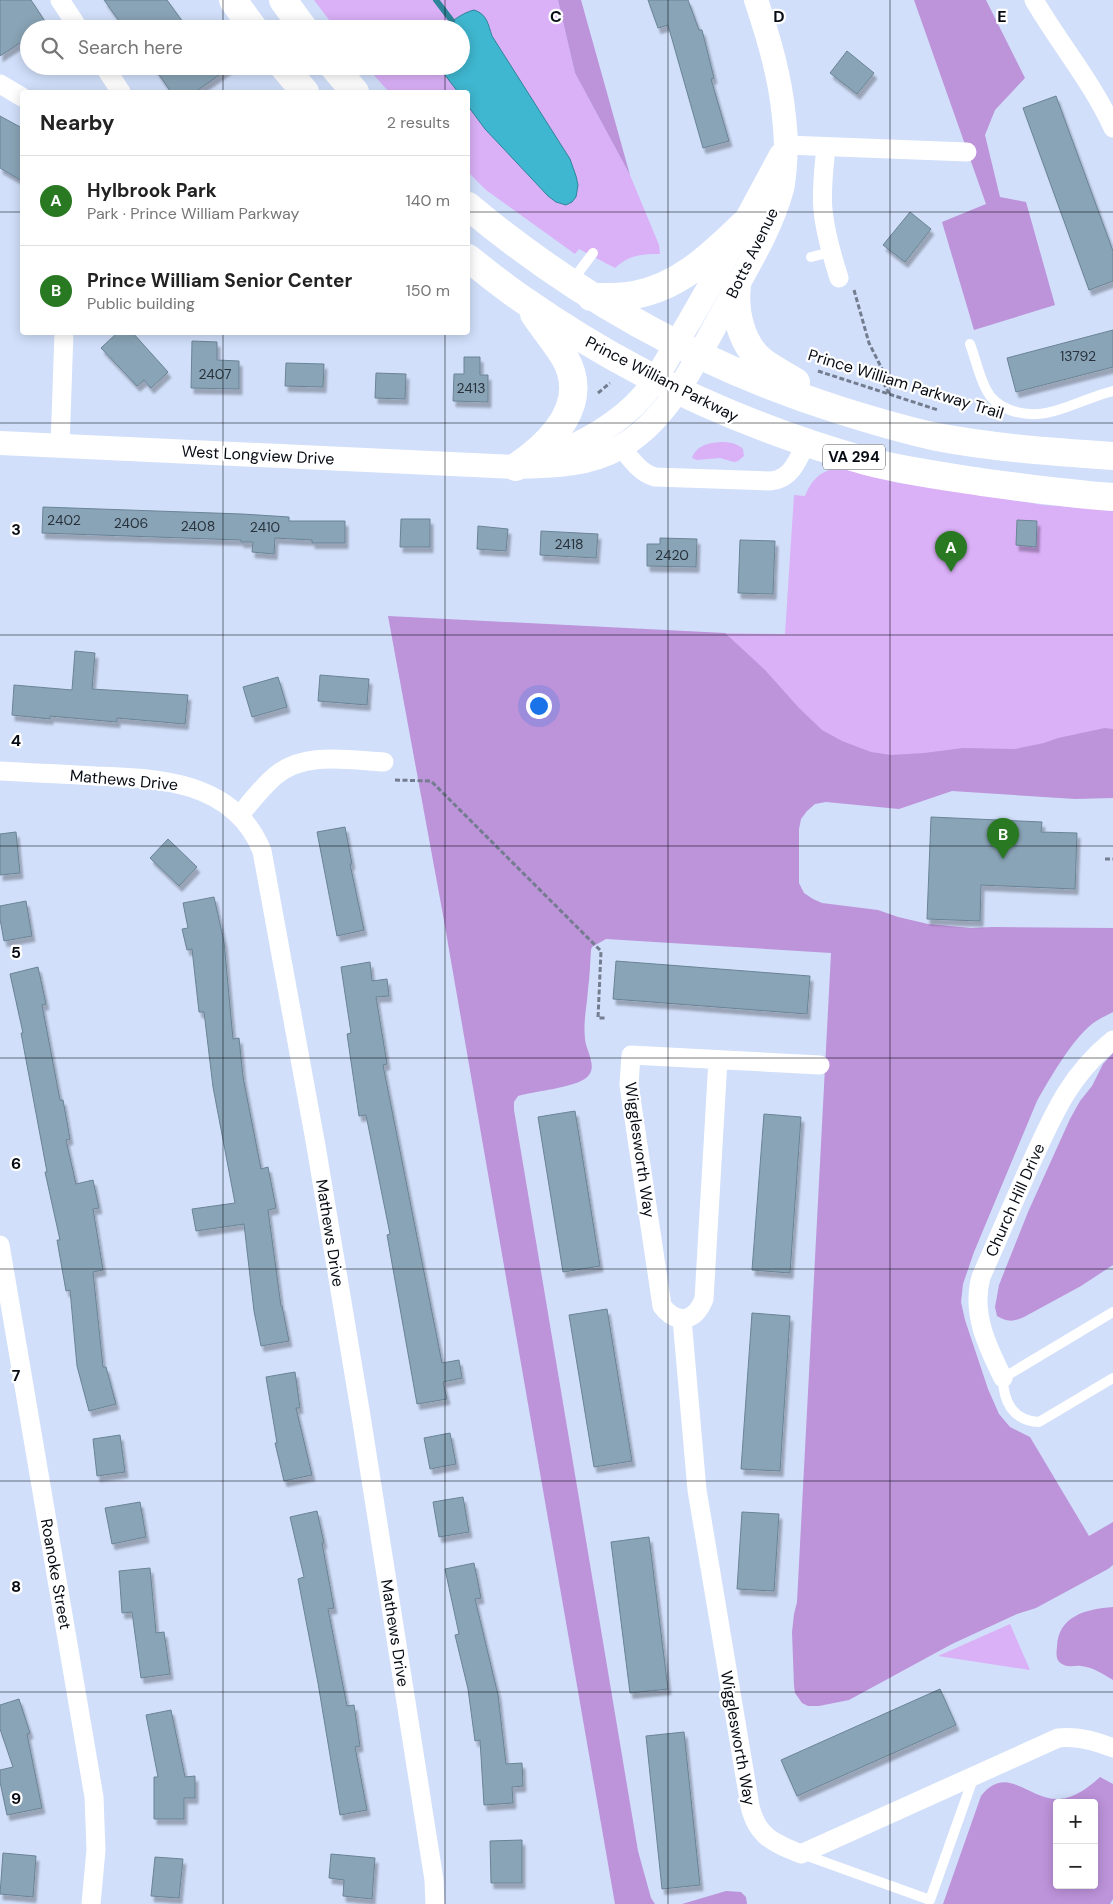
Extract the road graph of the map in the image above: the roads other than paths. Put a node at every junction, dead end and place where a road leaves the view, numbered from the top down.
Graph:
1 (60, 0) edge
2 (233, 0) edge
3 (283, 0) edge
4 (756, 0) edge
5 (1034, 0) edge
6 (73, 20) edge
7 (247, 20) edge
8 (297, 20) edge
9 (110, 75) edge
10 (291, 75) edge
11 (341, 75) edge
12 (0, 84) edge
13 (120, 90) edge
14 (303, 90) edge
15 (353, 90) edge
16 (20, 96) edge
17 (1113, 128) edge
18 (786, 145) junction
19 (826, 147) junction
20 (967, 152) dead end
21 (470, 208) edge
22 (744, 224) junction
23 (831, 252) junction
24 (593, 253) dead end
25 (812, 256) dead end
26 (470, 260) edge
27 (846, 280) road end
28 (737, 286) junction
29 (581, 290) junction
30 (524, 301) junction
31 (64, 335) edge
32 (970, 344) dead end
33 (687, 350) junction
34 (666, 384) junction
35 (1113, 391) edge
36 (846, 412) junction
37 (806, 443) junction
38 (0, 444) edge
39 (60, 447) junction
40 (622, 447) junction
41 (1113, 456) edge
42 (516, 467) junction
43 (1113, 497) edge
44 (385, 771) road end
45 (0, 772) edge
46 (239, 816) junction
47 (1113, 1040) edge
48 (718, 1060) junction
49 (820, 1065) dead end
50 (0, 1244) edge
51 (1113, 1312) edge
52 (682, 1319) junction
53 (1003, 1378) junction
54 (1113, 1378) edge
55 (1113, 1748) edge
56 (974, 1776) junction
57 (801, 1854) junction
58 (91, 1904) edge
59 (435, 1904) edge

1 - 6 street
2 - 7 main road
3 - 8 main road
4 - 18 street, Botts Avenue
5 - 17 street
9 - 13 street
10 - 14 main road
11 - 15 main road
12 - 16 street
18 - 19 street
18 - 22 street, Botts Avenue
18 - 28 street, Botts Avenue
19 - 20 street
19 - 23 street
21 - 29 main road, VA 294
22 - 29 main road
22 - 33 street, Botts Avenue
23 - 25 lane
23 - 27 street
24 - 29 lane
26 - 30 main road, Prince William Parkway / VA 294
28 - 33 street, Botts Avenue
28 - 36 main road
29 - 33 main road, VA 294
30 - 34 main road, Prince William Parkway / VA 294
30 - 42 main road
31 - 39 street
32 - 35 lane
33 - 34 street, West Longview Drive
33 - 36 main road, VA 294
34 - 37 main road, Prince William Parkway / VA 294
34 - 40 street, West Longview Drive
34 - 42 street, West Longview Drive
36 - 41 main road, VA 294
37 - 40 street
37 - 43 main road, Prince William Parkway / VA 294
38 - 39 street, West Longview Drive
39 - 42 street, West Longview Drive
40 - 42 street, West Longview Drive
44 - 46 street
45 - 46 street, Mathews Drive
46 - 59 street, Mathews Drive
47 - 53 street, Church Hill Drive
48 - 49 street, Wigglesworth Way
48 - 52 street
48 - 52 street, Wigglesworth Way
50 - 58 street, Roanoke Street
51 - 53 lane
52 - 57 street, Wigglesworth Way
53 - 54 lane
55 - 56 street
56 - 57 street
56 - 57 lane

